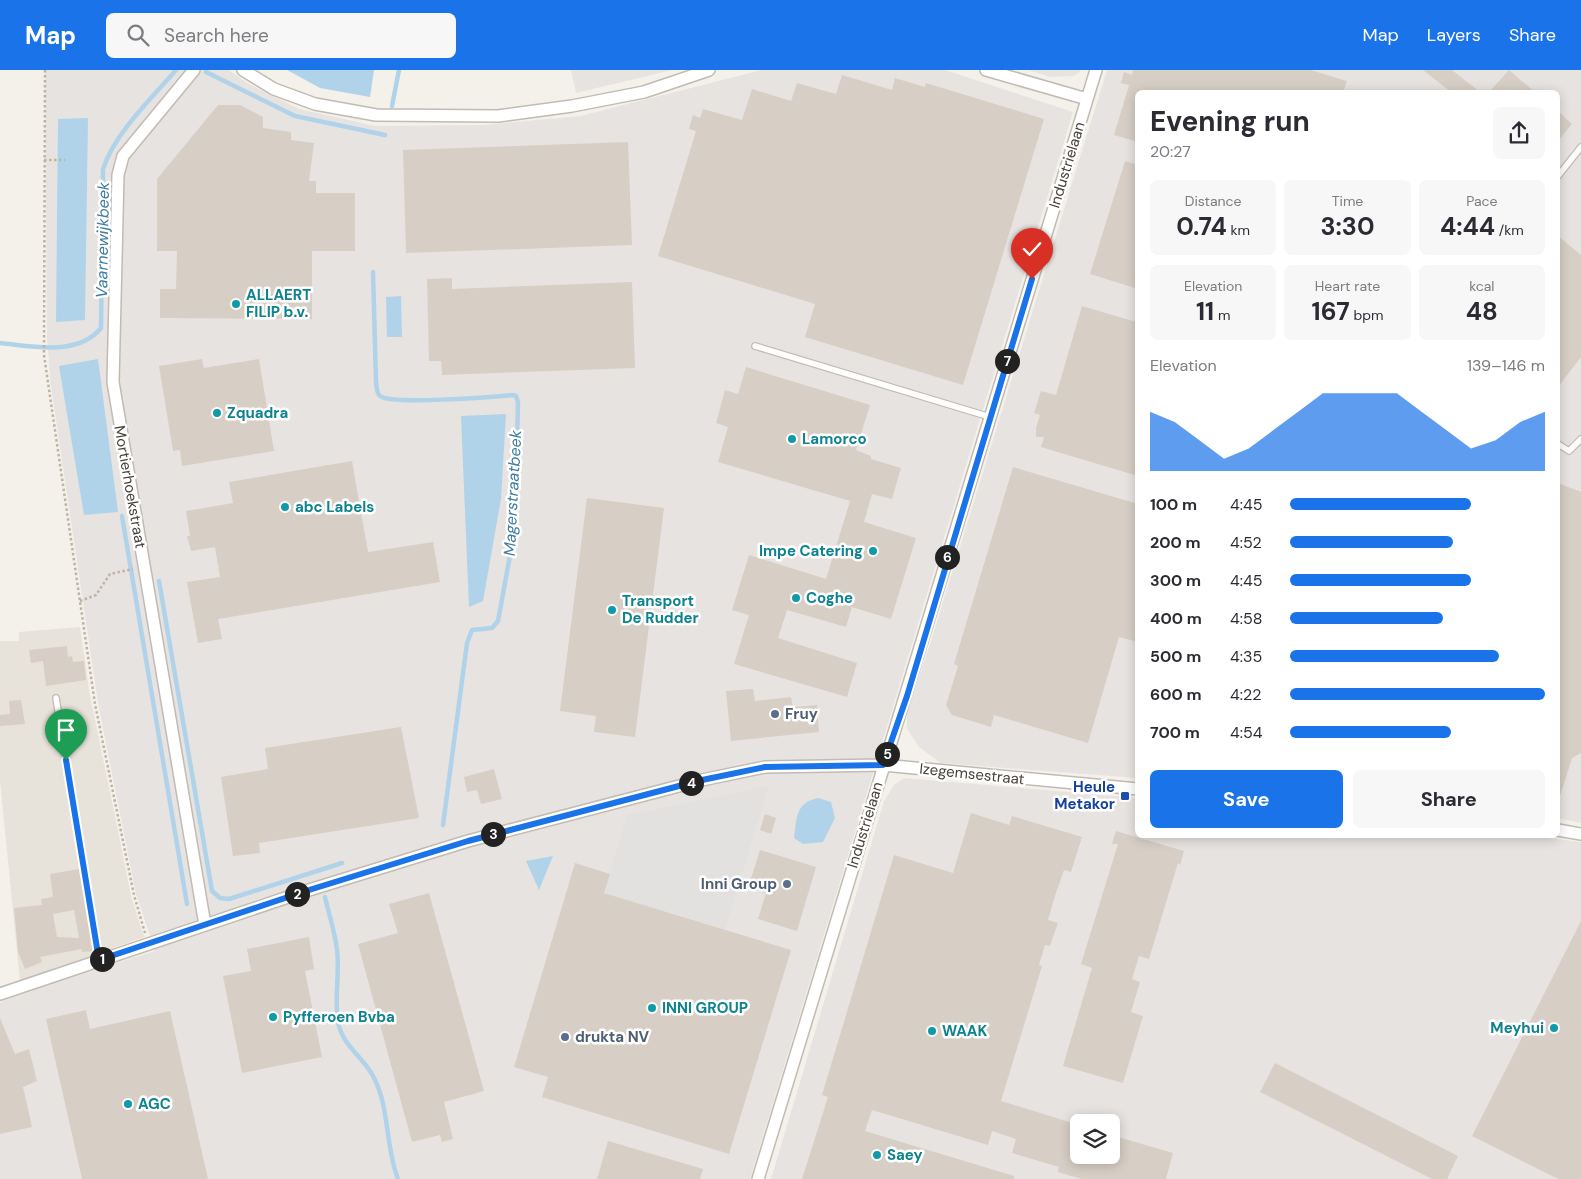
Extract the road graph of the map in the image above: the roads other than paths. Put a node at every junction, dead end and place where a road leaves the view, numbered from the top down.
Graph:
1 (194, 70) edge
2 (243, 70) edge
3 (709, 70) edge
4 (986, 70) edge
5 (1096, 70) edge
6 (1087, 99) junction
7 (1581, 147) edge
8 (1560, 173) edge
9 (755, 346) dead end
10 (990, 417) junction
11 (1581, 439) edge
12 (1560, 445) edge
13 (56, 698) dead end
14 (883, 765) junction
15 (1135, 789) edge
16 (1560, 830) edge
17 (1581, 834) edge
18 (205, 925) junction
19 (99, 960) junction
20 (0, 994) edge
21 (758, 1179) edge

1 - 18 street, Mortierhoekstraat
2 - 3 street
4 - 6 street
5 - 6 street, Industrielaan
6 - 10 street, Industrielaan
7 - 8 lane
9 - 10 lane
10 - 14 street, Industrielaan
11 - 12 lane
13 - 19 lane
14 - 15 street, Izegemsestraat
14 - 18 street, Izegemsestraat
14 - 21 street, Industrielaan
16 - 17 street
18 - 19 street, Izegemsestraat
19 - 20 street, Izegemsestraat

